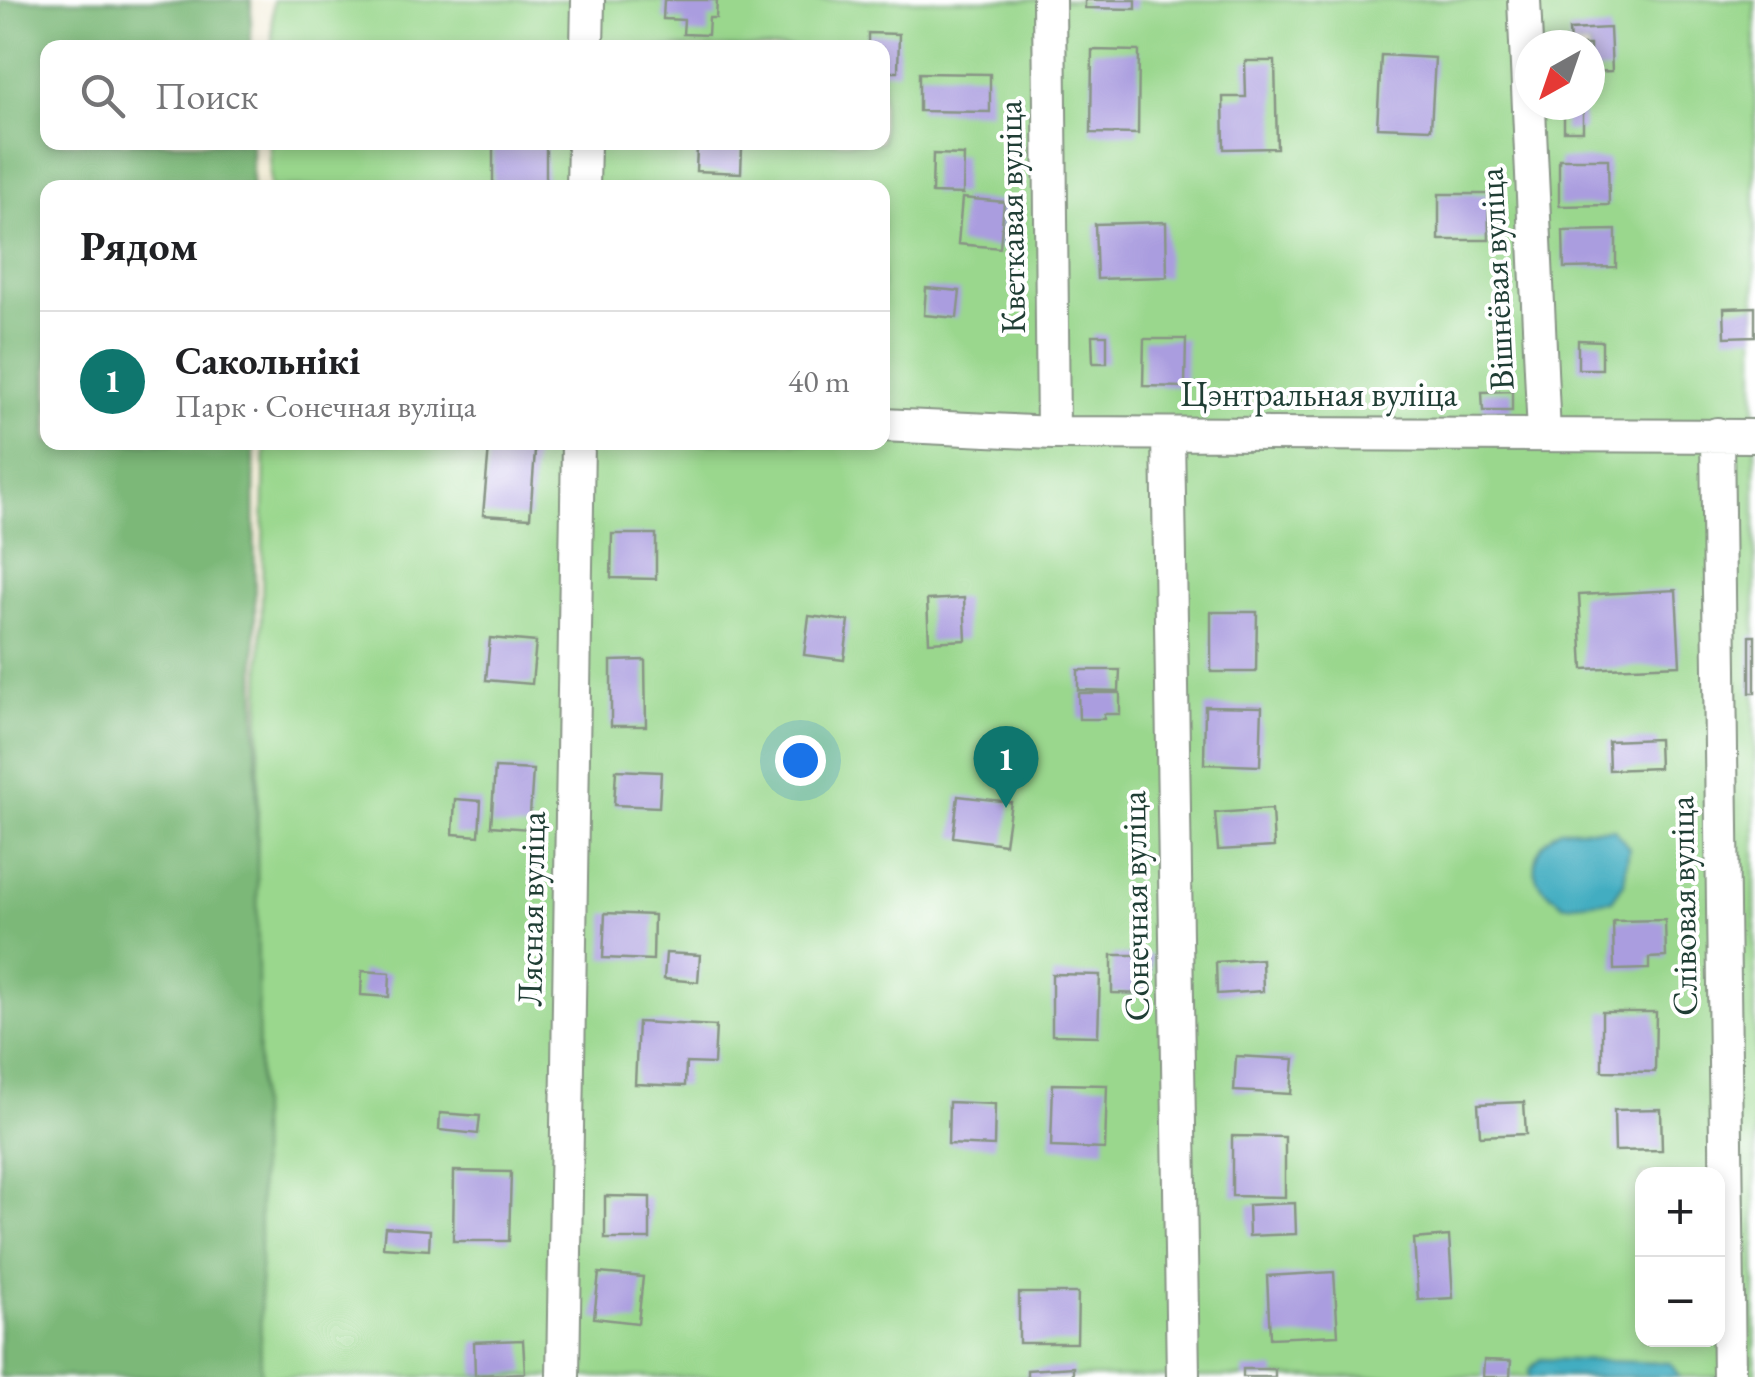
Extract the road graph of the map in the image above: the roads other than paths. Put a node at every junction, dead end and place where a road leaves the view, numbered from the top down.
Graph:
1 (588, 0) edge
2 (1049, 0) edge
3 (1524, 0) edge
4 (587, 40) edge
5 (584, 150) edge
6 (584, 180) edge
7 (890, 425) edge
8 (1053, 433) junction
9 (1168, 434) junction
10 (1717, 434) junction
11 (1544, 435) junction
12 (1755, 436) edge
13 (578, 450) edge
14 (563, 1377) edge
15 (1182, 1377) edge
16 (1729, 1377) edge

1 - 4 street
2 - 8 street, Кветкавая вуліца
3 - 11 street, Вішнёвая вуліца
5 - 6 street
7 - 8 street, Цэнтральная вуліца
8 - 9 street, Цэнтральная вуліца
9 - 11 street, Цэнтральная вуліца
9 - 15 street, Сонечная вуліца
10 - 11 street, Цэнтральная вуліца
10 - 12 street, Цэнтральная вуліца
10 - 16 street, Слівовая вуліца
13 - 14 street, Лясная вуліца

